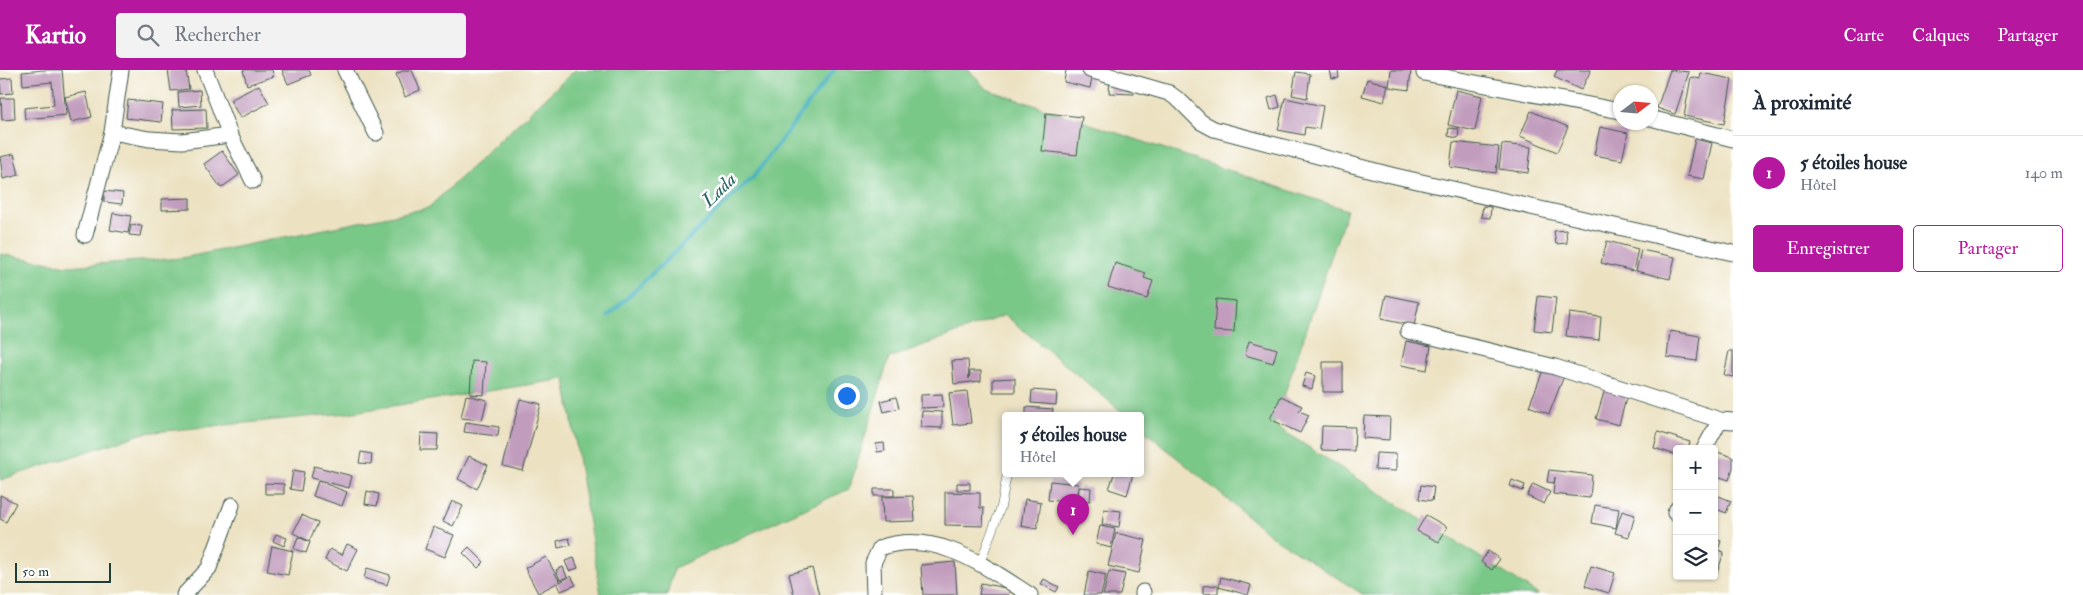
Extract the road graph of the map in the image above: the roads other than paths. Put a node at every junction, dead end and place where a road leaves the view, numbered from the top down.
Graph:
1 (122, 70) edge
2 (205, 70) edge
3 (346, 70) edge
4 (1090, 70) edge
5 (1424, 73) dead end
6 (1613, 110) edge
7 (1658, 120) edge
8 (112, 132) junction
9 (376, 133) dead end
10 (230, 135) junction
11 (1733, 139) edge
12 (253, 181) dead end
13 (85, 235) dead end
14 (1733, 253) edge
15 (1408, 331) dead end
16 (1727, 420) edge
17 (1707, 445) edge
18 (1006, 477) edge
19 (232, 505) dead end
20 (980, 563) junction
21 (184, 595) edge
22 (874, 595) edge
23 (1030, 595) edge

1 - 8 street
2 - 10 street
3 - 9 street
4 - 14 street
5 - 6 street
7 - 11 street
8 - 10 street
8 - 13 street
10 - 12 street
15 - 16 street
16 - 17 street
18 - 20 lane
19 - 21 street
20 - 22 street
20 - 23 street

